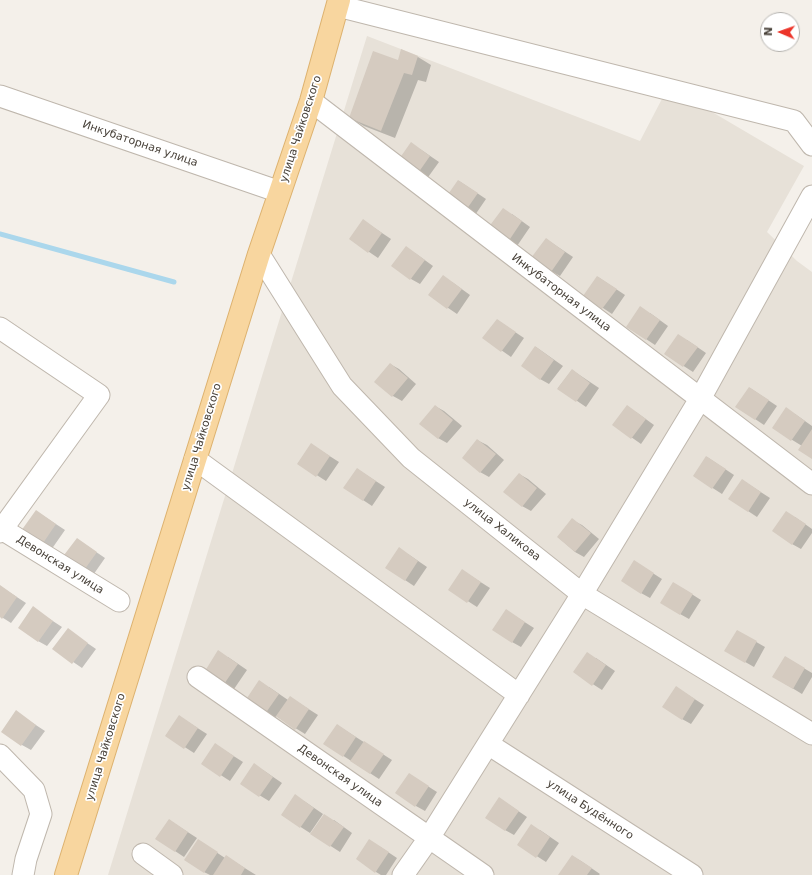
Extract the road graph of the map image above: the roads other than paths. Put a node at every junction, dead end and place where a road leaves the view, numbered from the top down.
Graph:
1 (338, 3) edge
2 (0, 96) edge
3 (311, 101) junction
4 (812, 145) edge
5 (280, 192) junction
6 (812, 196) edge
7 (259, 254) junction
8 (0, 328) edge
9 (700, 399) junction
10 (195, 459) junction
11 (812, 484) edge
12 (1, 530) edge
13 (582, 594) junction
14 (119, 601) dead end
15 (198, 677) dead end
16 (519, 694) junction
17 (812, 734) edge
18 (488, 744) junction
19 (0, 756) edge
20 (429, 838) junction
21 (143, 854) dead end
22 (22, 875) edge
23 (66, 875) edge
24 (172, 875) edge
25 (403, 875) edge
26 (483, 875) edge
27 (692, 875) edge

1 - 3 main road, улица Чайковского
1 - 4 street
2 - 5 street, Инкубаторная улица
3 - 5 main road, улица Чайковского
3 - 9 street, Инкубаторная улица
5 - 7 main road, улица Чайковского
6 - 9 street
7 - 10 main road, улица Чайковского
7 - 13 street, улица Халикова
8 - 12 street
9 - 11 street, Инкубаторная улица
9 - 13 street
10 - 16 street
10 - 23 main road, улица Чайковского
12 - 14 street, Девонская улица
13 - 16 street
13 - 17 street, улица Халикова
15 - 20 street, Девонская улица
16 - 18 street
18 - 20 street
18 - 27 street, улица Будённого
19 - 22 street
20 - 25 street
20 - 26 street, Девонская улица
21 - 24 street

